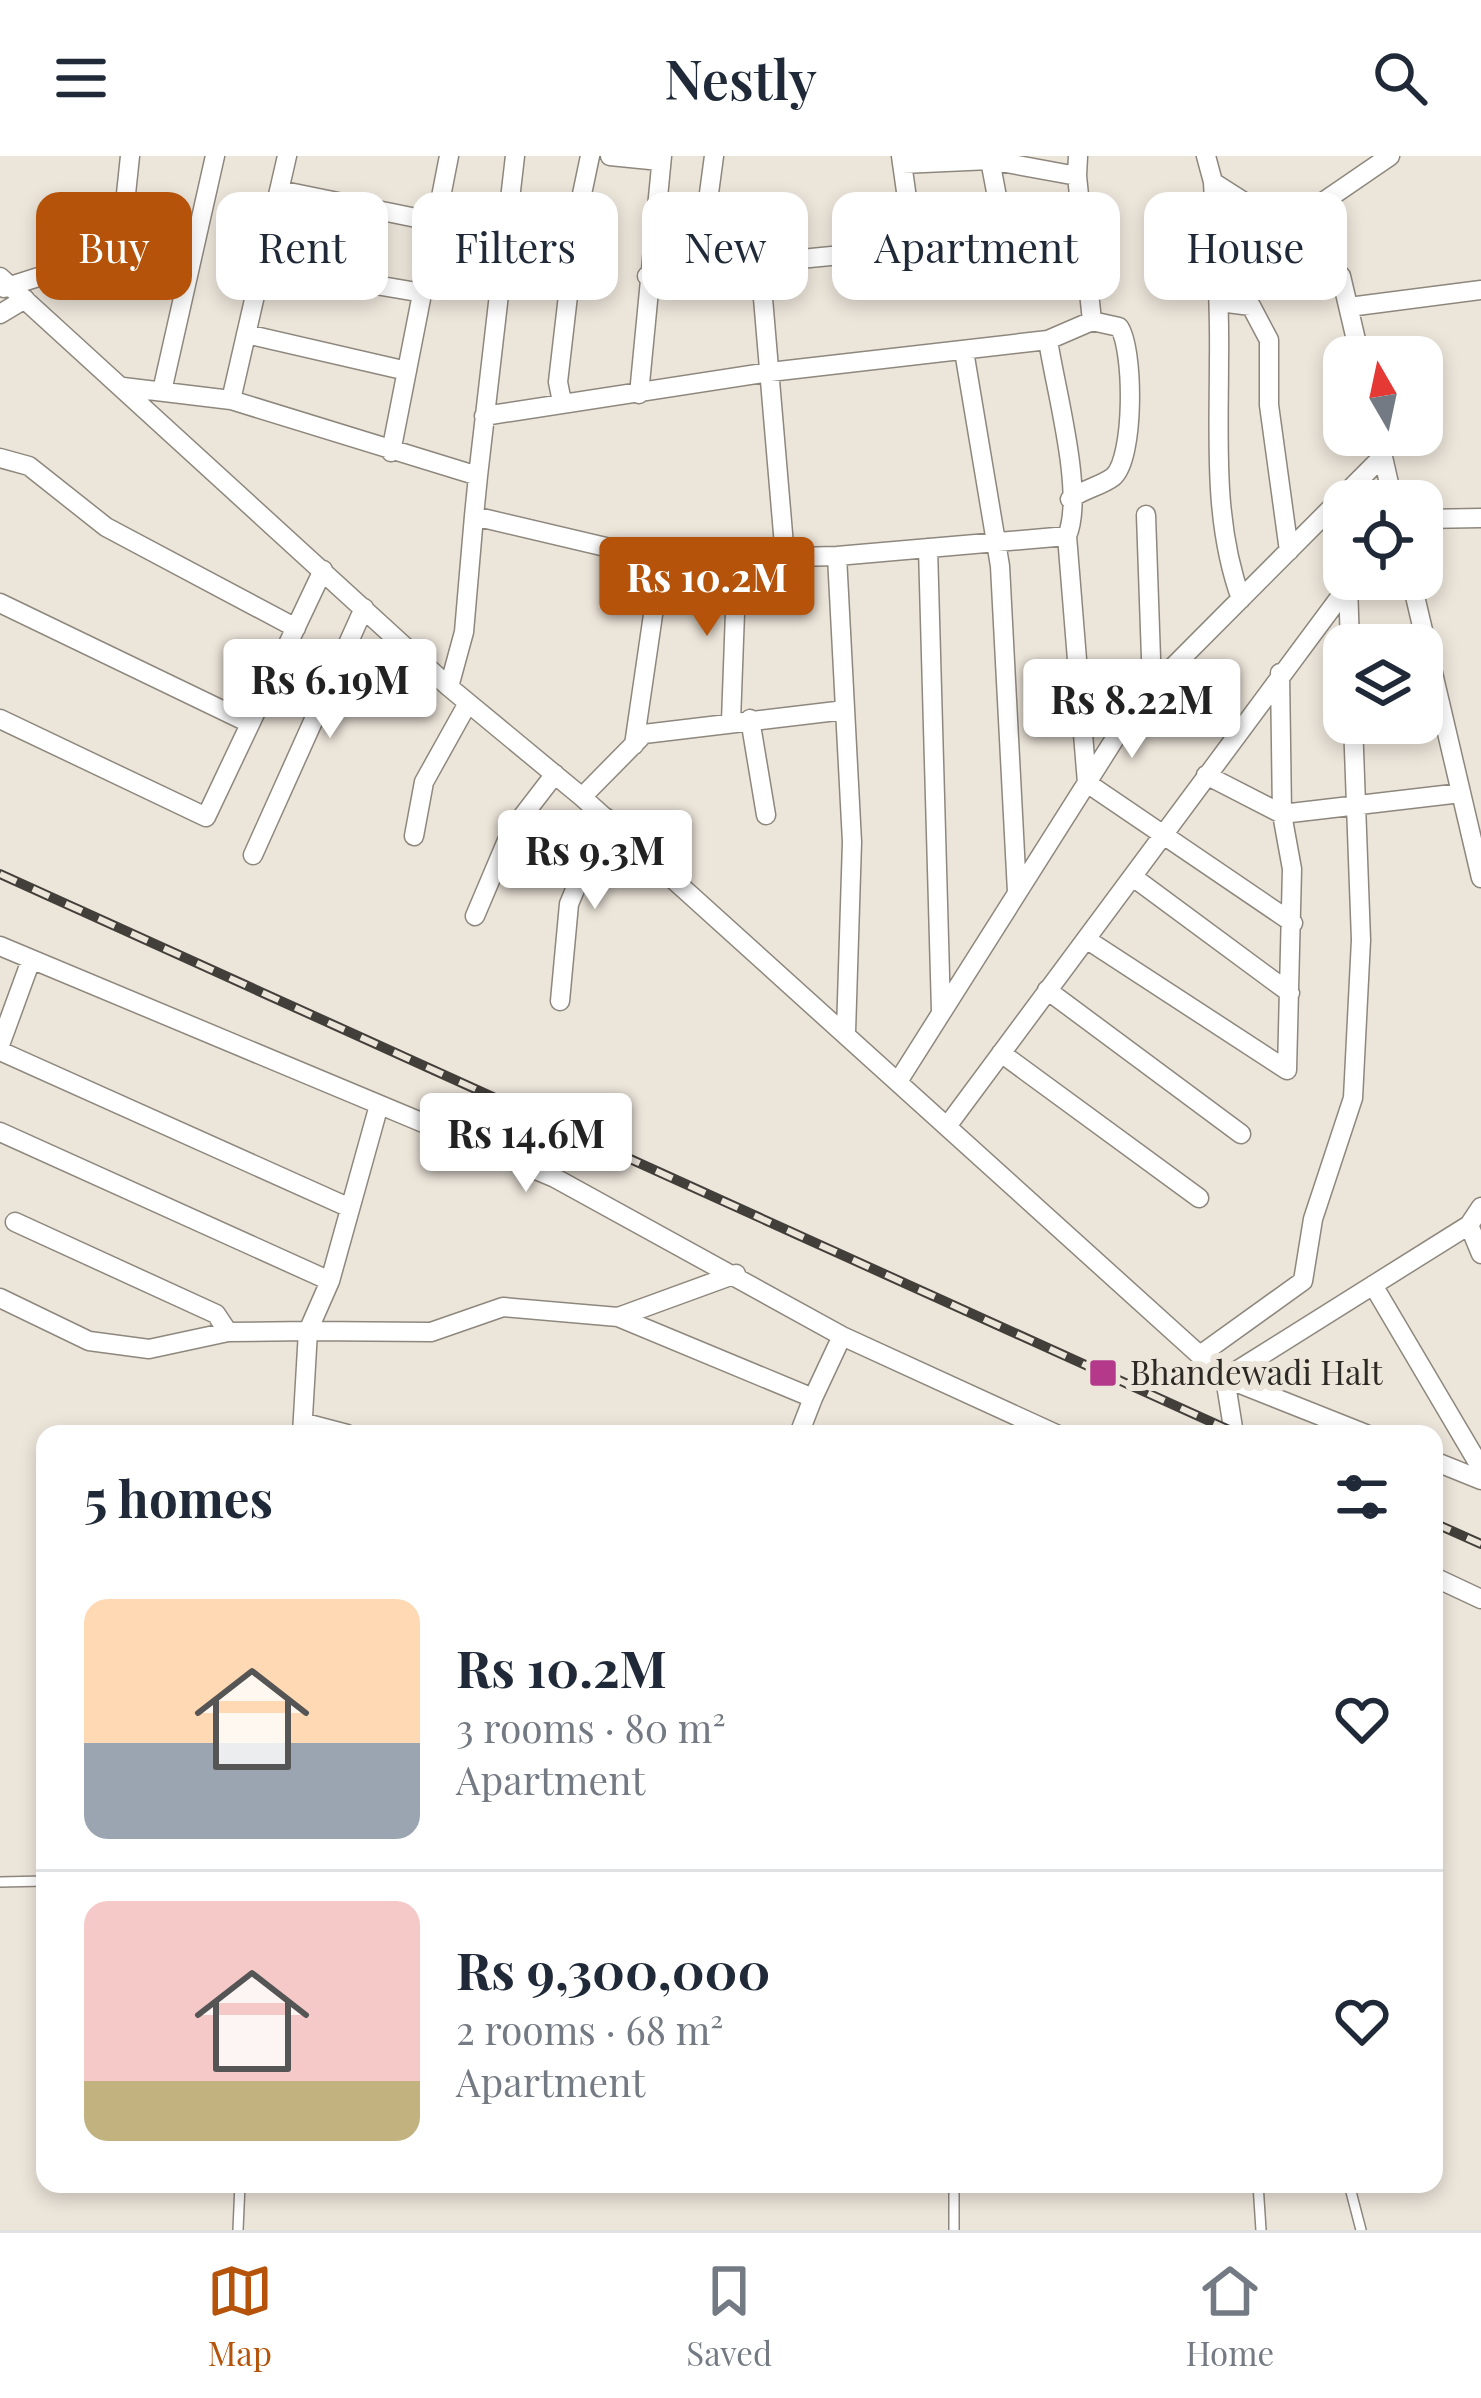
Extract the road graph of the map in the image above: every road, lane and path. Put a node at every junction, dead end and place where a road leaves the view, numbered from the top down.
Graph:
1 (130, 156) edge
2 (215, 156) edge
3 (286, 156) edge
4 (449, 156) edge
5 (515, 156) edge
6 (590, 156) edge
7 (610, 156) edge
8 (713, 156) edge
9 (1206, 156) edge
10 (1390, 156) edge
11 (661, 158) edge
12 (902, 160) edge
13 (990, 160) junction
14 (1077, 166) edge
15 (1213, 182) junction
16 (278, 190) joint
17 (442, 192) edge
18 (657, 192) edge
19 (708, 192) edge
20 (906, 192) edge
21 (996, 192) edge
22 (1229, 192) edge
23 (1338, 192) edge
24 (412, 217) edge
25 (9, 288) edge
26 (1481, 290) edge
27 (254, 300) edge
28 (422, 300) edge
29 (645, 300) edge
30 (763, 300) edge
31 (1347, 300) edge
32 (1219, 302) junction
33 (1348, 307) junction
34 (0, 314) edge
35 (1093, 321) junction
36 (246, 334) junction
37 (1355, 336) edge
38 (1048, 340) junction
39 (964, 351) junction
40 (407, 371) junction
41 (770, 372) junction
42 (123, 387) junction
43 (162, 392) junction
44 (639, 394) junction
45 (231, 400) junction
46 (562, 402) junction
47 (484, 416) junction
48 (391, 452) junction
49 (1383, 457) joint
50 (0, 458) edge
51 (478, 476) junction
52 (1362, 480) edge
53 (1388, 480) edge
54 (1070, 499) junction
55 (1146, 515) dead end
56 (473, 516) junction
57 (1323, 518) edge
58 (1478, 518) edge
59 (1443, 519) edge
60 (1066, 536) junction
61 (991, 539) junction
62 (1481, 541) edge
63 (928, 548) junction
64 (1289, 550) junction
65 (837, 556) junction
66 (785, 557) junction
67 (737, 558) junction
68 (661, 560) junction
69 (323, 570) junction
70 (1241, 599) junction
71 (1334, 600) edge
72 (1416, 600) edge
73 (0, 603) edge
74 (364, 608) junction
75 (296, 628) junction
76 (1280, 673) junction
77 (449, 687) junction
78 (1152, 687) junction
79 (468, 703) junction
80 (845, 710) junction
81 (0, 719) edge
82 (741, 720) junction
83 (249, 723) junction
84 (1354, 744) edge
85 (634, 745) junction
86 (555, 774) junction
87 (1206, 775) junction
88 (1087, 783) junction
89 (1461, 793) junction
90 (582, 797) junction
91 (1356, 803) junction
92 (766, 814) dead end
93 (1282, 814) junction
94 (605, 817) junction
95 (414, 836) dead end
96 (1160, 837) junction
97 (1478, 848) edge
98 (253, 855) dead end
99 (1132, 877) junction
100 (1481, 878) edge
101 (1017, 892) junction
102 (475, 916) dead end
103 (1293, 923) junction
104 (1085, 939) junction
105 (0, 946) edge
106 (31, 960) junction
107 (1047, 990) junction
108 (1290, 992) junction
109 (560, 1001) dead end
110 (941, 1013) junction
111 (846, 1032) junction
112 (0, 1048) edge
113 (1000, 1053) junction
114 (899, 1080) junction
115 (379, 1105) junction
116 (948, 1125) junction
117 (0, 1132) edge
118 (1241, 1134) dead end
119 (1199, 1198) dead end
120 (1481, 1207) edge
121 (350, 1208) junction
122 (16, 1222) dead end
123 (1468, 1225) junction
124 (1481, 1254) edge
125 (736, 1274) junction
126 (330, 1282) junction
127 (1373, 1285) junction
128 (0, 1298) edge
129 (618, 1317) junction
130 (308, 1331) junction
131 (228, 1332) junction
132 (842, 1336) junction
133 (1200, 1355) junction
134 (1225, 1378) junction
135 (813, 1398) junction
136 (304, 1425) edge
137 (802, 1425) edge
138 (1036, 1425) edge
139 (1233, 1425) edge
140 (1343, 1425) edge
141 (1443, 1465) edge
142 (1481, 1468) edge
143 (1481, 1480) edge
144 (1443, 1581) edge
145 (1481, 1599) edge
146 (36, 1881) edge
147 (0, 1882) edge
148 (240, 2193) edge
149 (955, 2193) edge
150 (1259, 2193) edge
151 (1351, 2193) edge
152 (238, 2230) edge
153 (954, 2230) edge
154 (1261, 2230) edge
155 (1361, 2230) edge

1 - 25 street
2 - 43 street
3 - 16 street
4 - 17 street
5 - 47 street
6 - 46 street
7 - 11 street
8 - 19 street
9 - 15 street
10 - 23 street
11 - 18 street
12 - 13 street
12 - 20 street
13 - 14 street
13 - 21 street
14 - 35 street
15 - 22 street
15 - 32 street
16 - 24 street
25 - 34 street
25 - 42 street
26 - 33 street
27 - 36 street
28 - 40 street
29 - 44 street
30 - 41 street
31 - 33 street
32 - 64 street
32 - 70 street
33 - 37 street
35 - 38 street
35 - 54 street
36 - 40 street
36 - 45 street
38 - 39 street
38 - 54 street
39 - 41 street
39 - 61 street
40 - 48 street
41 - 44 street
41 - 66 street
42 - 43 street
42 - 69 street
43 - 45 street
44 - 46 street
45 - 48 street
46 - 47 street
47 - 51 street
48 - 51 street
49 - 52 street
49 - 53 street
50 - 75 street
51 - 56 street
54 - 60 street
55 - 78 street
56 - 68 street
56 - 77 street
57 - 64 street
58 - 59 street
58 - 62 street
60 - 61 street
60 - 88 street
61 - 63 street
61 - 101 street
63 - 65 street
63 - 110 street
64 - 70 street
65 - 66 street
65 - 80 street
66 - 67 street
67 - 68 street
67 - 82 street
68 - 85 street
69 - 74 street
69 - 75 street
70 - 78 street
71 - 76 street
72 - 89 street
73 - 83 street
74 - 77 street
74 - 98 street
75 - 83 street
76 - 87 street
76 - 93 street
77 - 79 street
78 - 88 street
79 - 86 street
79 - 95 street
80 - 82 street
80 - 111 street
81 - 83 street
82 - 85 street
82 - 92 street
84 - 91 street
85 - 90 street
86 - 90 street
86 - 102 street
87 - 93 street
87 - 96 street
88 - 96 street
88 - 101 street
89 - 91 street
89 - 97 street
90 - 94 street
91 - 93 street
91 - 133 street
93 - 103 street
94 - 109 street
94 - 111 street
96 - 99 street
96 - 103 street
97 - 100 street
99 - 104 street
99 - 108 street
101 - 110 street
103 - 108 street
104 - 107 street
104 - 108 street
105 - 106 street
106 - 112 street
106 - 115 street
107 - 113 street
107 - 118 street
110 - 114 street
111 - 114 street
112 - 121 street
113 - 116 street
113 - 119 street
114 - 116 street
115 - 121 street
115 - 125 street
116 - 133 street
117 - 126 street
120 - 123 street
121 - 126 street
122 - 131 street
123 - 124 street
123 - 127 street
125 - 129 street
125 - 132 street
126 - 130 street
127 - 134 street
127 - 142 street
128 - 131 street
129 - 130 street
129 - 135 street
130 - 131 street
130 - 136 street
132 - 135 street
132 - 138 street
133 - 134 street
134 - 139 street
134 - 140 street
135 - 137 street
141 - 143 street
144 - 145 street
146 - 147 lane
148 - 152 lane
149 - 153 lane
150 - 154 lane
151 - 155 lane

